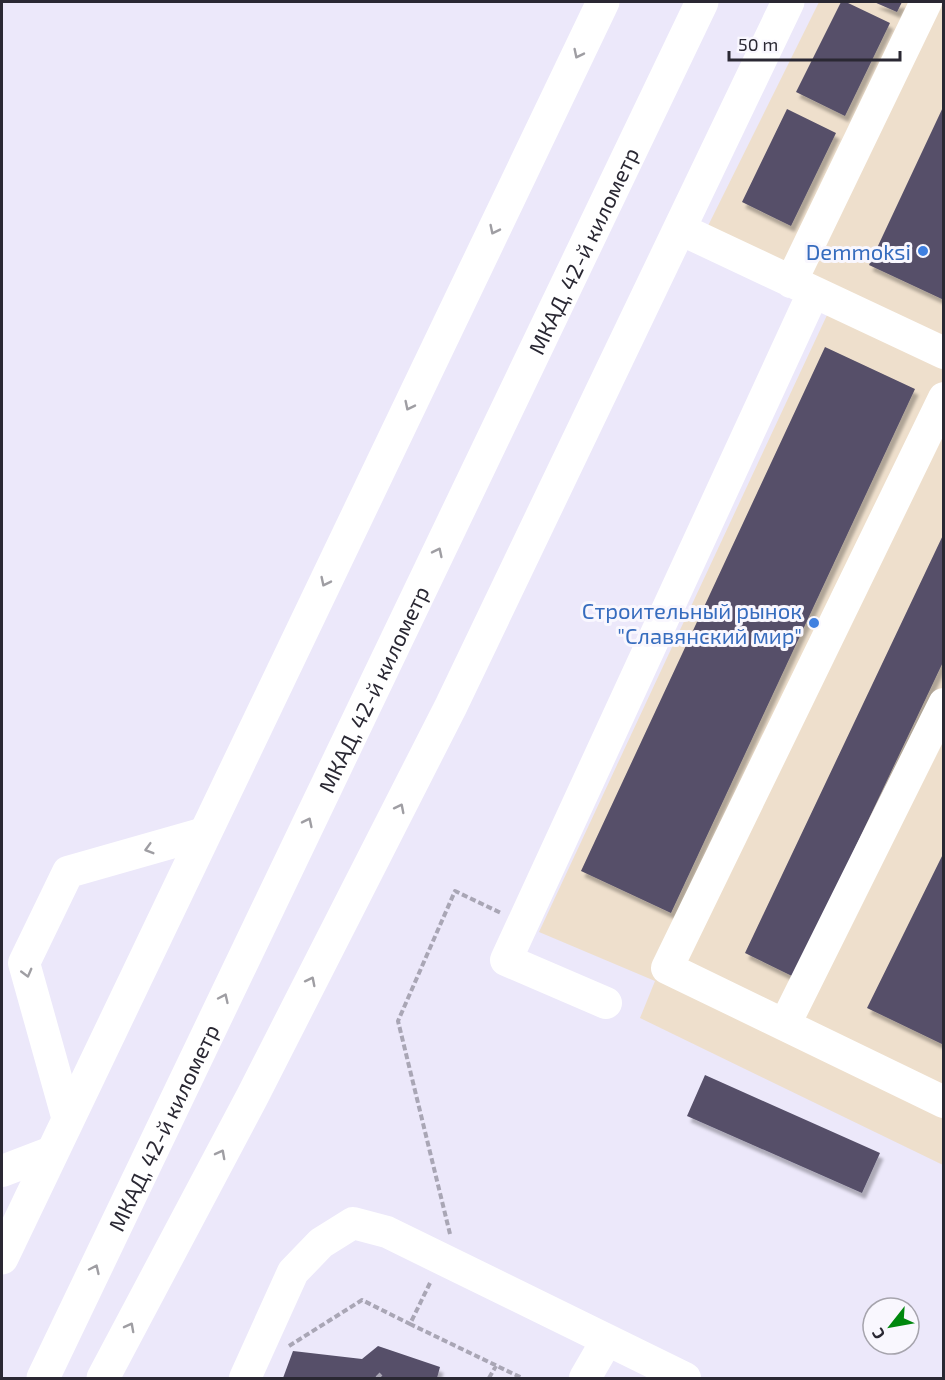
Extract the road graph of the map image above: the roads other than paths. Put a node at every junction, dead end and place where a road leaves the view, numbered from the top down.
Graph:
1 (603, 2) edge
2 (702, 2) edge
3 (788, 2) edge
4 (926, 2) edge
5 (680, 229) junction
6 (802, 288) junction
7 (944, 353) edge
8 (944, 398) edge
9 (944, 704) edge
10 (205, 833) junction
11 (606, 1003) dead end
12 (785, 1024) junction
13 (944, 1102) edge
14 (68, 1120) junction
15 (52, 1152) junction
16 (2, 1171) edge
17 (2, 1258) edge
18 (607, 1340) junction
19 (43, 1378) edge
20 (103, 1378) edge
21 (245, 1378) edge
22 (585, 1378) edge
23 (685, 1378) edge

1 -> 10 highway
19 -> 2 highway, МКАД, 42-й километр
3 - 5 highway
4 - 6 street
5 - 6 street
20 -> 5 highway
6 - 7 street
6 - 11 street
8 - 12 street
9 - 12 street
10 - 14 highway
10 -> 14 street
12 - 13 street
14 - 15 highway
15 - 16 street
15 - 17 highway
18 - 21 street
18 - 22 street
18 - 23 street

